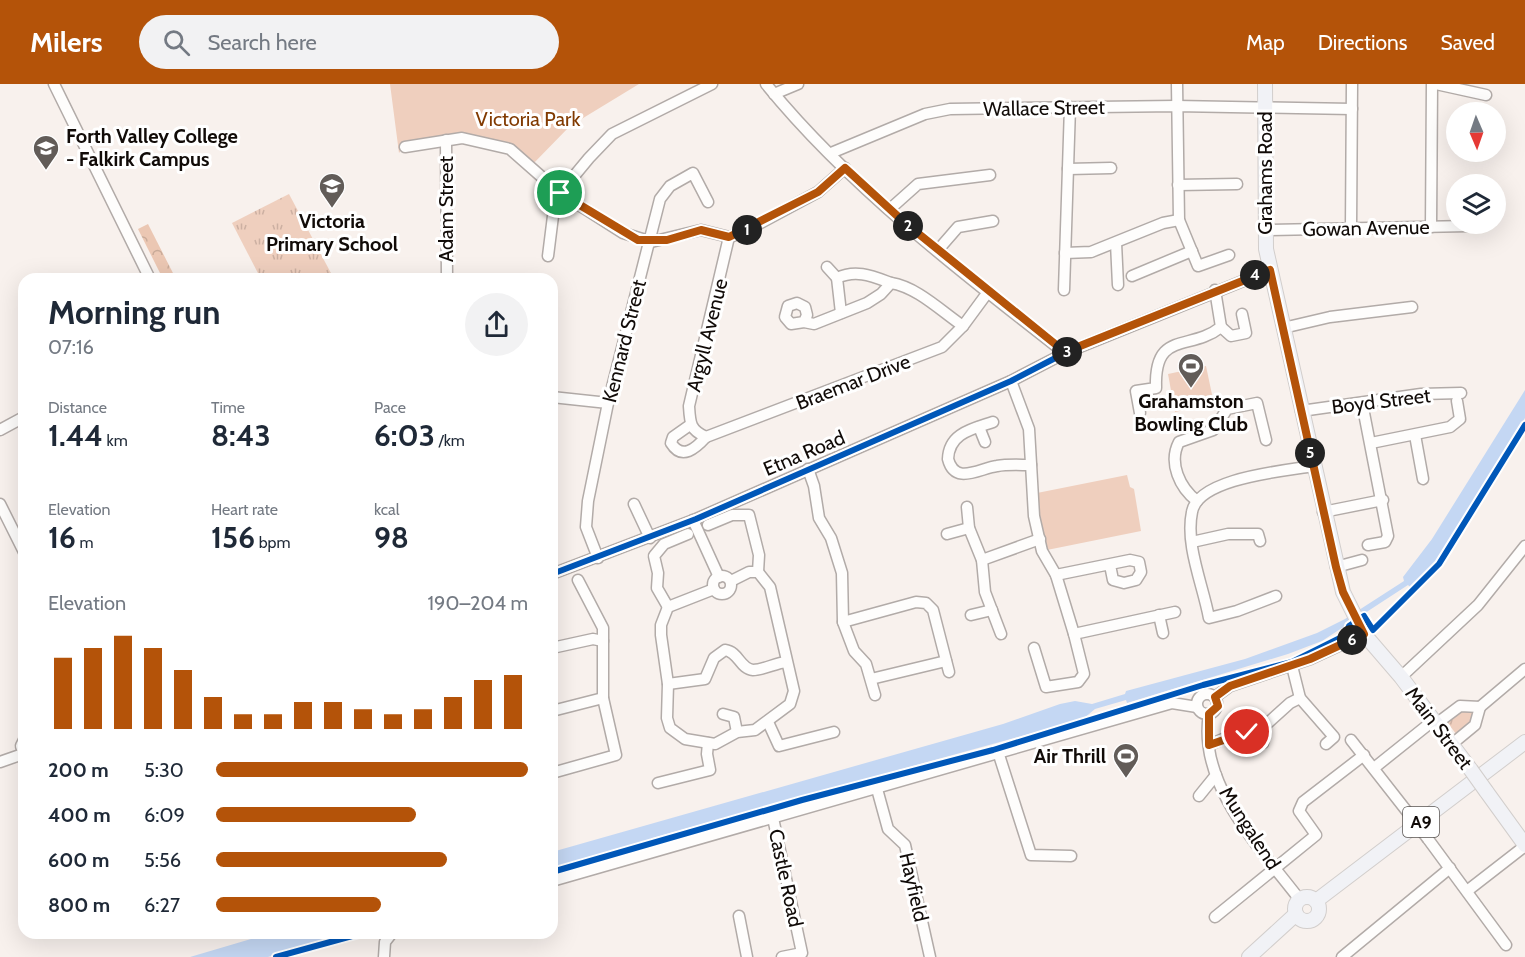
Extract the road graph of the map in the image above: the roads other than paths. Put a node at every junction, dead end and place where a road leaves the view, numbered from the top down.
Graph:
1 (54, 84) edge
2 (712, 84) edge
3 (766, 84) edge
4 (798, 84) edge
5 (1177, 84) edge
6 (1265, 84) edge
7 (1352, 84) edge
8 (1434, 84) edge
9 (774, 94) junction
10 (1486, 95) dead end
11 (1176, 106) junction
12 (1070, 107) junction
13 (1265, 109) junction
14 (1352, 109) junction
15 (446, 140) junction
16 (405, 147) dead end
17 (831, 153) junction
18 (845, 168) junction
19 (1111, 168) dead end
20 (1068, 169) junction
21 (990, 175) dead end
22 (1178, 184) junction
23 (1238, 184) dead end
24 (560, 193) junction
25 (708, 202) dead end
26 (890, 210) junction
27 (1179, 220) junction
28 (993, 221) dead end
29 (1431, 227) junction
30 (1446, 227) edge
31 (1351, 228) junction
32 (1264, 230) junction
33 (729, 237) junction
34 (650, 242) junction
35 (1116, 243) junction
36 (938, 250) junction
37 (1192, 251) junction
38 (1065, 253) junction
39 (1229, 255) dead end
40 (548, 256) dead end
41 (827, 267) dead end
42 (1270, 270) junction
43 (147, 273) edge
44 (447, 273) edge
45 (1132, 276) dead end
46 (837, 278) junction
47 (891, 283) junction
48 (1118, 285) dead end
49 (1064, 290) dead end
50 (1215, 290) junction
51 (988, 292) junction
52 (1412, 307) dead end
53 (841, 314) junction
54 (1242, 314) dead end
55 (804, 322) dead end
56 (963, 326) junction
57 (1221, 327) junction
58 (1283, 328) junction
59 (1065, 352) junction
60 (1011, 381) junction
61 (558, 398) edge
62 (608, 402) junction
63 (1301, 411) junction
64 (1140, 413) dead end
65 (1364, 413) dead end
66 (18, 420) edge
67 (993, 422) dead end
68 (979, 427) junction
69 (0, 430) edge
70 (697, 431) joint
71 (1414, 435) junction
72 (1266, 440) dead end
73 (986, 442) dead end
74 (1371, 443) junction
75 (1031, 465) junction
76 (1313, 465) junction
77 (808, 469) junction
78 (1423, 479) dead end
79 (1383, 500) junction
80 (1197, 501) junction
81 (0, 504) edge
82 (634, 504) dead end
83 (967, 507) dead end
84 (1323, 512) junction
85 (693, 520) junction
86 (708, 525) dead end
87 (969, 528) junction
88 (688, 534) dead end
89 (947, 534) dead end
90 (650, 538) junction
91 (1040, 539) junction
92 (18, 540) edge
93 (1260, 541) dead end
94 (1192, 542) junction
95 (1368, 545) dead end
96 (1525, 546) edge
97 (642, 555) dead end
98 (654, 556) junction
99 (598, 558) junction
100 (982, 560) junction
101 (1362, 560) dead end
102 (1110, 565) dead end
103 (1336, 567) junction
104 (558, 572) edge
105 (758, 572) junction
106 (1056, 575) junction
107 (719, 577) junction
108 (578, 580) dead end
109 (731, 581) junction
110 (714, 589) junction
111 (1276, 596) dead end
112 (668, 607) junction
113 (992, 610) junction
114 (1175, 612) dead end
115 (971, 615) dead end
116 (1159, 615) junction
117 (1354, 617) joint
118 (843, 622) junction
119 (1001, 633) dead end
120 (1162, 633) dead end
121 (1074, 634) junction
122 (1364, 634) junction
123 (603, 641) junction
124 (558, 647) edge
125 (1034, 648) dead end
126 (786, 662) junction
127 (1292, 666) junction
128 (1525, 669) edge
129 (1401, 677) junction
130 (871, 679) junction
131 (668, 684) junction
132 (875, 695) dead end
133 (1215, 697) junction
134 (603, 698) junction
135 (1300, 698) junction
136 (1197, 707) junction
137 (1480, 707) junction
138 (558, 709) edge
139 (733, 714) dead end
140 (1209, 714) junction
141 (768, 722) junction
142 (1435, 722) junction
143 (1259, 731) dead end
144 (737, 732) junction
145 (834, 732) dead end
146 (1351, 740) dead end
147 (1525, 742) edge
148 (1263, 743) dead end
149 (708, 744) junction
150 (1326, 744) dead end
151 (1452, 744) junction
152 (1209, 745) junction
153 (999, 754) junction
154 (1364, 755) junction
155 (18, 757) edge
156 (0, 762) edge
157 (1374, 768) junction
158 (558, 771) edge
159 (1216, 775) junction
160 (658, 783) dead end
161 (877, 789) junction
162 (1199, 796) dead end
163 (773, 818) junction
164 (1525, 846) edge
165 (1071, 856) dead end
166 (1274, 867) junction
167 (1450, 868) junction
168 (558, 879) edge
169 (1467, 891) junction
170 (1300, 900) junction
171 (1316, 901) junction
172 (1296, 914) junction
173 (739, 916) dead end
174 (1215, 916) dead end
175 (387, 939) edge
176 (1506, 945) dead end
177 (384, 957) edge
178 (747, 957) edge
179 (782, 957) edge
180 (930, 957) edge
181 (1249, 957) edge
182 (1342, 957) edge

1 - 43 street
2 - 24 street
3 - 9 street
4 - 9 street
5 - 11 street
6 - 13 main road, Grahams Road
7 - 14 street
8 - 10 street
8 - 29 street
9 - 17 street
11 - 12 street, Wallace Street
11 - 13 street, Wallace Street
11 - 22 street
12 - 17 street, Wallace Street
12 - 20 street
13 - 14 street, Wallace Street
13 - 32 main road, Grahams Road
14 - 31 street
15 - 16 street
15 - 24 street
15 - 44 street, Adam Street
17 - 18 street
18 - 26 street
18 - 33 street
19 - 20 street
20 - 38 street
21 - 26 street
22 - 23 street
22 - 27 street
24 - 34 street
24 - 40 street
25 - 34 street, Kennard Street
26 - 36 street
27 - 35 street
27 - 37 street
28 - 36 street
29 - 30 street, Gowan Avenue
29 - 31 street, Gowan Avenue
31 - 32 street, Gowan Avenue
32 - 42 main road, Grahams Road
33 - 34 street
33 - 70 street, Argyll Avenue
34 - 62 street, Kennard Street
35 - 38 street
35 - 48 street
36 - 51 street
37 - 39 street
37 - 45 street
38 - 49 street
41 - 46 street
42 - 50 street, Etna Road
42 - 58 main road, Grahams Road
46 - 47 street
46 - 53 street
47 - 53 street
47 - 56 street
50 - 57 street
50 - 59 street, Etna Road
51 - 56 street, Braemar Drive
51 - 59 street
52 - 58 street
53 - 55 street
54 - 57 street
56 - 70 street, Braemar Drive
57 - 64 street
58 - 63 main road, Grahams Road
59 - 60 street, Etna Road
60 - 75 street
60 - 77 street, Etna Road
61 - 62 street
62 - 99 street, Kennard Street
63 - 71 street, Boyd Street
63 - 76 main road, Grahams Road
65 - 74 street
66 - 69 street
67 - 68 street
68 - 73 street
68 - 75 street
71 - 74 street
71 - 78 street
72 - 80 street
74 - 79 street
75 - 91 street
76 - 80 street
76 - 84 main road, Grahams Road
77 - 85 street, Etna Road
77 - 118 street
79 - 84 street
79 - 95 street
80 - 94 street
81 - 92 street
82 - 90 street
83 - 87 street
84 - 103 main road, Grahams Road
85 - 90 street, Etna Road
85 - 107 street
86 - 105 street
87 - 89 street
87 - 100 street
88 - 98 street
90 - 99 street, Etna Road
91 - 100 street
91 - 106 street
93 - 94 street
94 - 111 street
96 - 129 street
97 - 98 street
98 - 112 street
99 - 104 street, Etna Road
100 - 113 street
101 - 103 street
102 - 106 street
103 - 117 main road, Grahams Road
105 - 109 street
105 - 126 street
106 - 121 street
107 - 109 street
107 - 110 street
108 - 123 street
109 - 110 street
110 - 112 street
112 - 131 street
113 - 115 street
113 - 119 street
114 - 116 street
116 - 120 street
116 - 121 street
117 - 122 main road, Main Street
118 - 130 street
118 - 130 street
121 - 125 street
122 - 127 street
122 - 129 main road, Main Street
123 - 124 street
123 - 134 street
126 - 131 street
126 - 141 street
127 - 133 street
127 - 135 street
128 - 137 street
129 - 142 main road, Main Street
130 - 132 street
131 - 149 street
133 - 136 street
133 - 140 street
134 - 138 street
134 - 158 street
135 - 143 street
135 - 150 street
136 - 140 street
136 - 153 street
137 - 142 street
137 - 151 street
139 - 144 street
140 - 152 street, Mungalend
141 - 144 street
141 - 145 street
142 - 151 main road, Main Street
142 - 157 street
144 - 149 street
146 - 154 street
147 - 171 main road, A9
148 - 152 street
149 - 160 street
151 - 164 main road, Main Street, bridge
152 - 159 street, Mungalend
153 - 161 street
153 - 165 street
154 - 157 street
154 - 166 street
155 - 156 street
157 - 167 street, bridge
159 - 162 street
159 - 166 street, Mungalend
161 - 163 street
161 - 180 street, Hayfield
163 - 168 street
163 - 179 street, Castle Road
164 - 169 street
166 - 170 street, Mungalend
166 - 174 street
167 - 169 street
167 - 182 street
169 - 176 street
170 - 171 main road
170 - 172 main road
171 - 172 main road
172 - 181 main road
173 - 178 street
175 - 177 street

